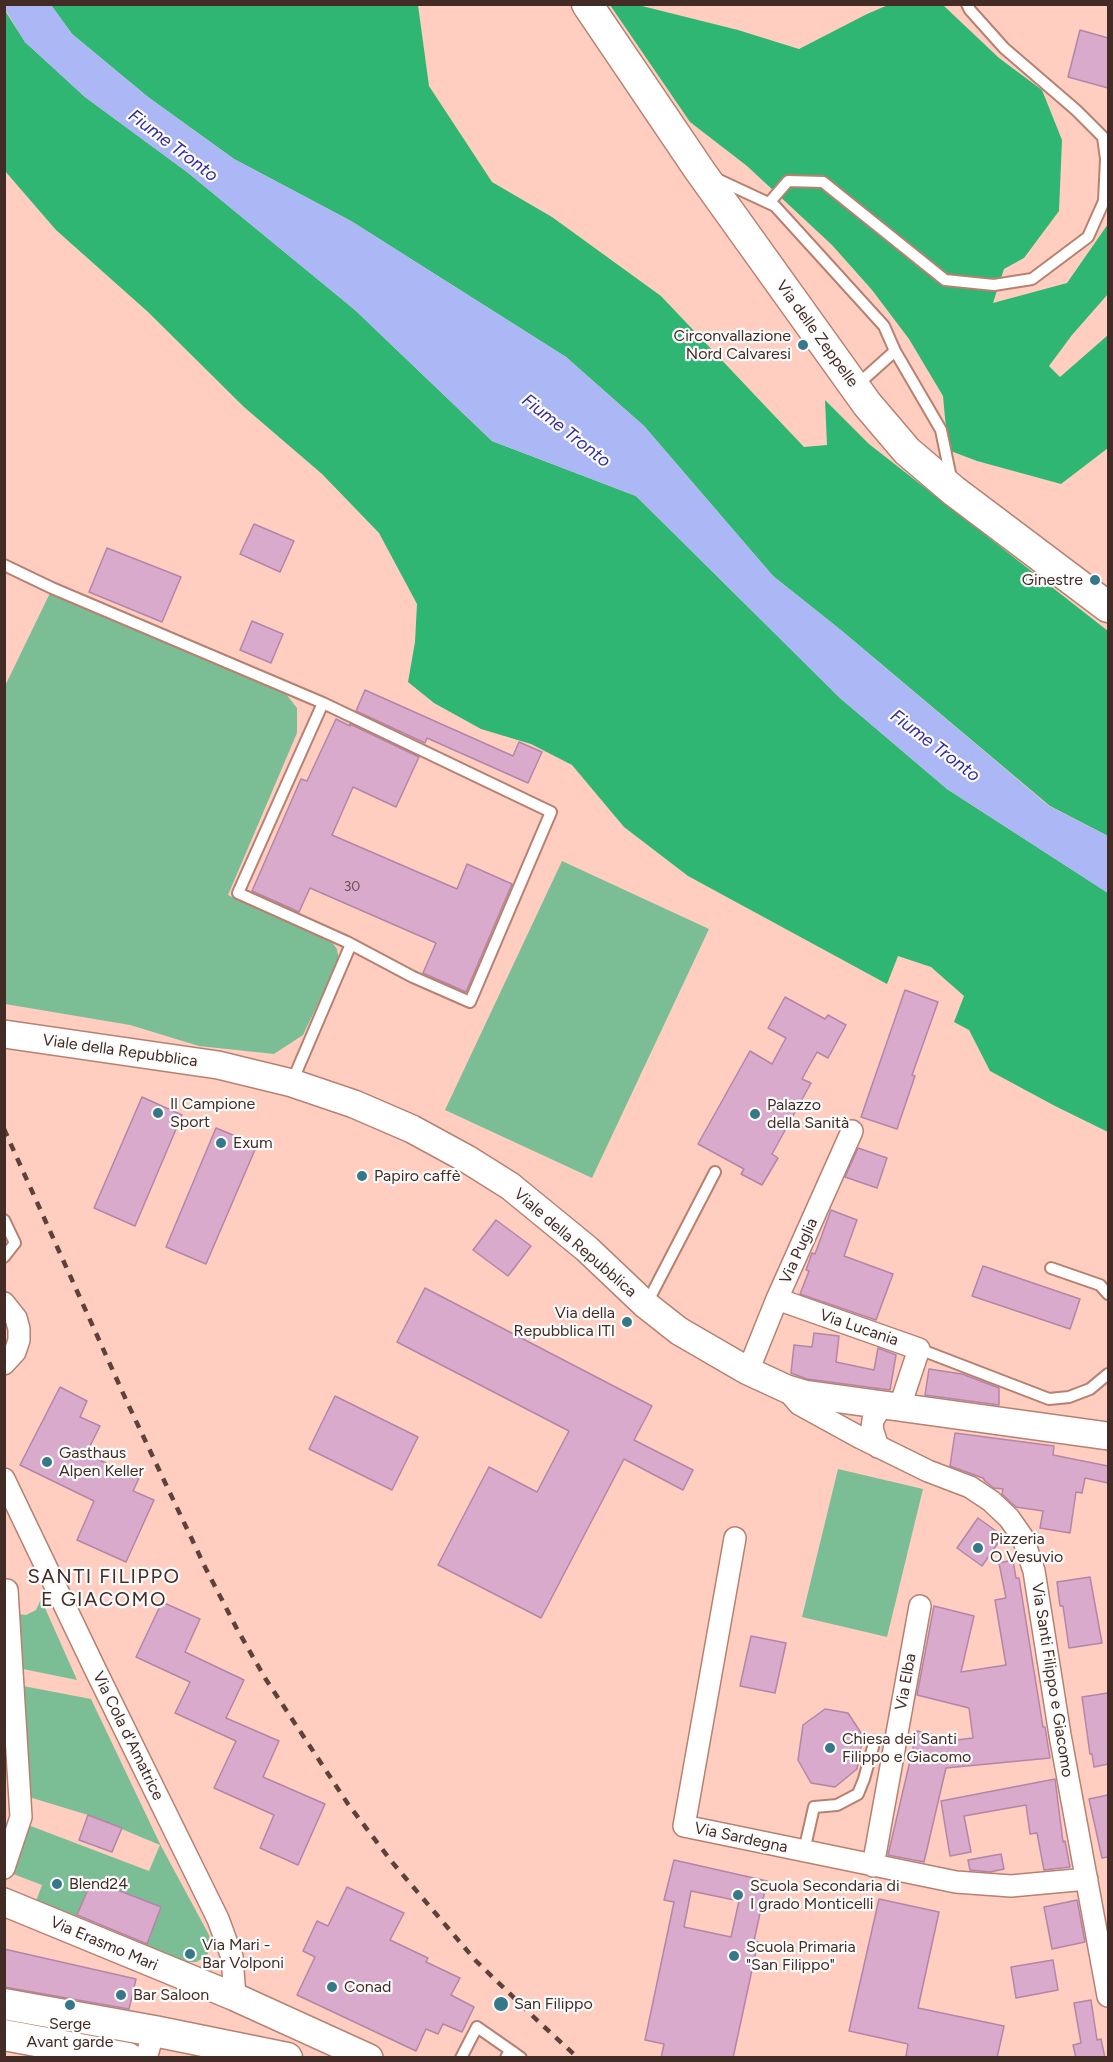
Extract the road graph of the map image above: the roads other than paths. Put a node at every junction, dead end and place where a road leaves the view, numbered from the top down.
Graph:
1 (587, 4) edge
2 (967, 4) edge
3 (700, 171) junction
4 (769, 203) junction
5 (895, 351) junction
6 (855, 387) junction
7 (954, 491) junction
8 (4, 565) edge
9 (1108, 607) edge
10 (323, 703) junction
11 (351, 944) junction
12 (4, 1034) edge
13 (292, 1083) junction
14 (852, 1131) dead end
15 (715, 1172) dead end
16 (4, 1220) edge
17 (4, 1257) edge
18 (1051, 1268) dead end
19 (1108, 1294) edge
20 (777, 1299) junction
21 (4, 1303) edge
22 (646, 1305) junction
23 (919, 1349) junction
24 (4, 1364) edge
25 (748, 1371) junction
26 (1108, 1374) edge
27 (787, 1389) junction
28 (892, 1405) junction
29 (1108, 1436) edge
30 (878, 1447) junction
31 (4, 1479) edge
32 (735, 1538) dead end
33 (6, 1590) dead end
34 (920, 1606) dead end
35 (873, 1748) dead end
36 (10, 1754) edge
37 (804, 1851) junction
38 (873, 1866) junction
39 (4, 1868) edge
40 (1087, 1879) junction
41 (4, 1902) edge
42 (1108, 1996) edge
43 (235, 1997) junction
44 (4, 2004) edge
45 (303, 2028) junction
46 (4, 2035) edge
47 (150, 2044) edge
48 (508, 2054) edge
49 (369, 2057) edge
50 (128, 2058) edge
51 (287, 2058) edge
52 (296, 2058) edge
53 (461, 2058) edge
54 (521, 2058) edge

1 - 3 main road, Via delle Zeppelle
2 - 4 lane
3 - 4 lane
3 - 6 main road, Via delle Zeppelle
4 - 5 lane
5 - 6 lane
5 - 7 lane
6 - 7 main road, Via delle Zeppelle
7 - 9 main road, Via delle Zeppelle
8 - 10 lane
10 - 11 lane
10 - 11 lane
11 - 13 lane
12 - 13 street, Viale della Repubblica
13 - 22 street, Viale della Repubblica
14 - 20 street, Via Puglia
15 - 22 lane
16 - 17 lane
18 - 19 lane
20 - 23 street, Via Lucania
20 - 25 street, Via Puglia
21 - 24 street
22 - 25 street, Viale della Repubblica
23 - 26 lane
23 - 28 street, Via Lucania
25 - 27 street, Viale della Repubblica
27 - 28 street, Viale della Repubblica
27 - 30 street, Via Santi Filippo e Giacomo
28 - 29 street, Viale della Repubblica
28 - 30 street
30 - 40 street, Via Santi Filippo e Giacomo
31 - 43 street, Via Cola d'Amatrice
32 - 37 street, Via Sardegna
33 - 36 street
34 - 38 street, Via Elba
35 - 37 lane
36 - 39 street
37 - 38 street, Via Sardegna
38 - 40 street, Via Sardegna
40 - 42 street, Via Santi Filippo e Giacomo
41 - 43 street, Via Erasmo Mari
43 - 45 street, Via Erasmo Mari
44 - 47 main road
45 - 49 street, Via Erasmo Mari
45 - 52 street
46 - 50 main road
47 - 51 main road
48 - 53 lane
48 - 54 lane

